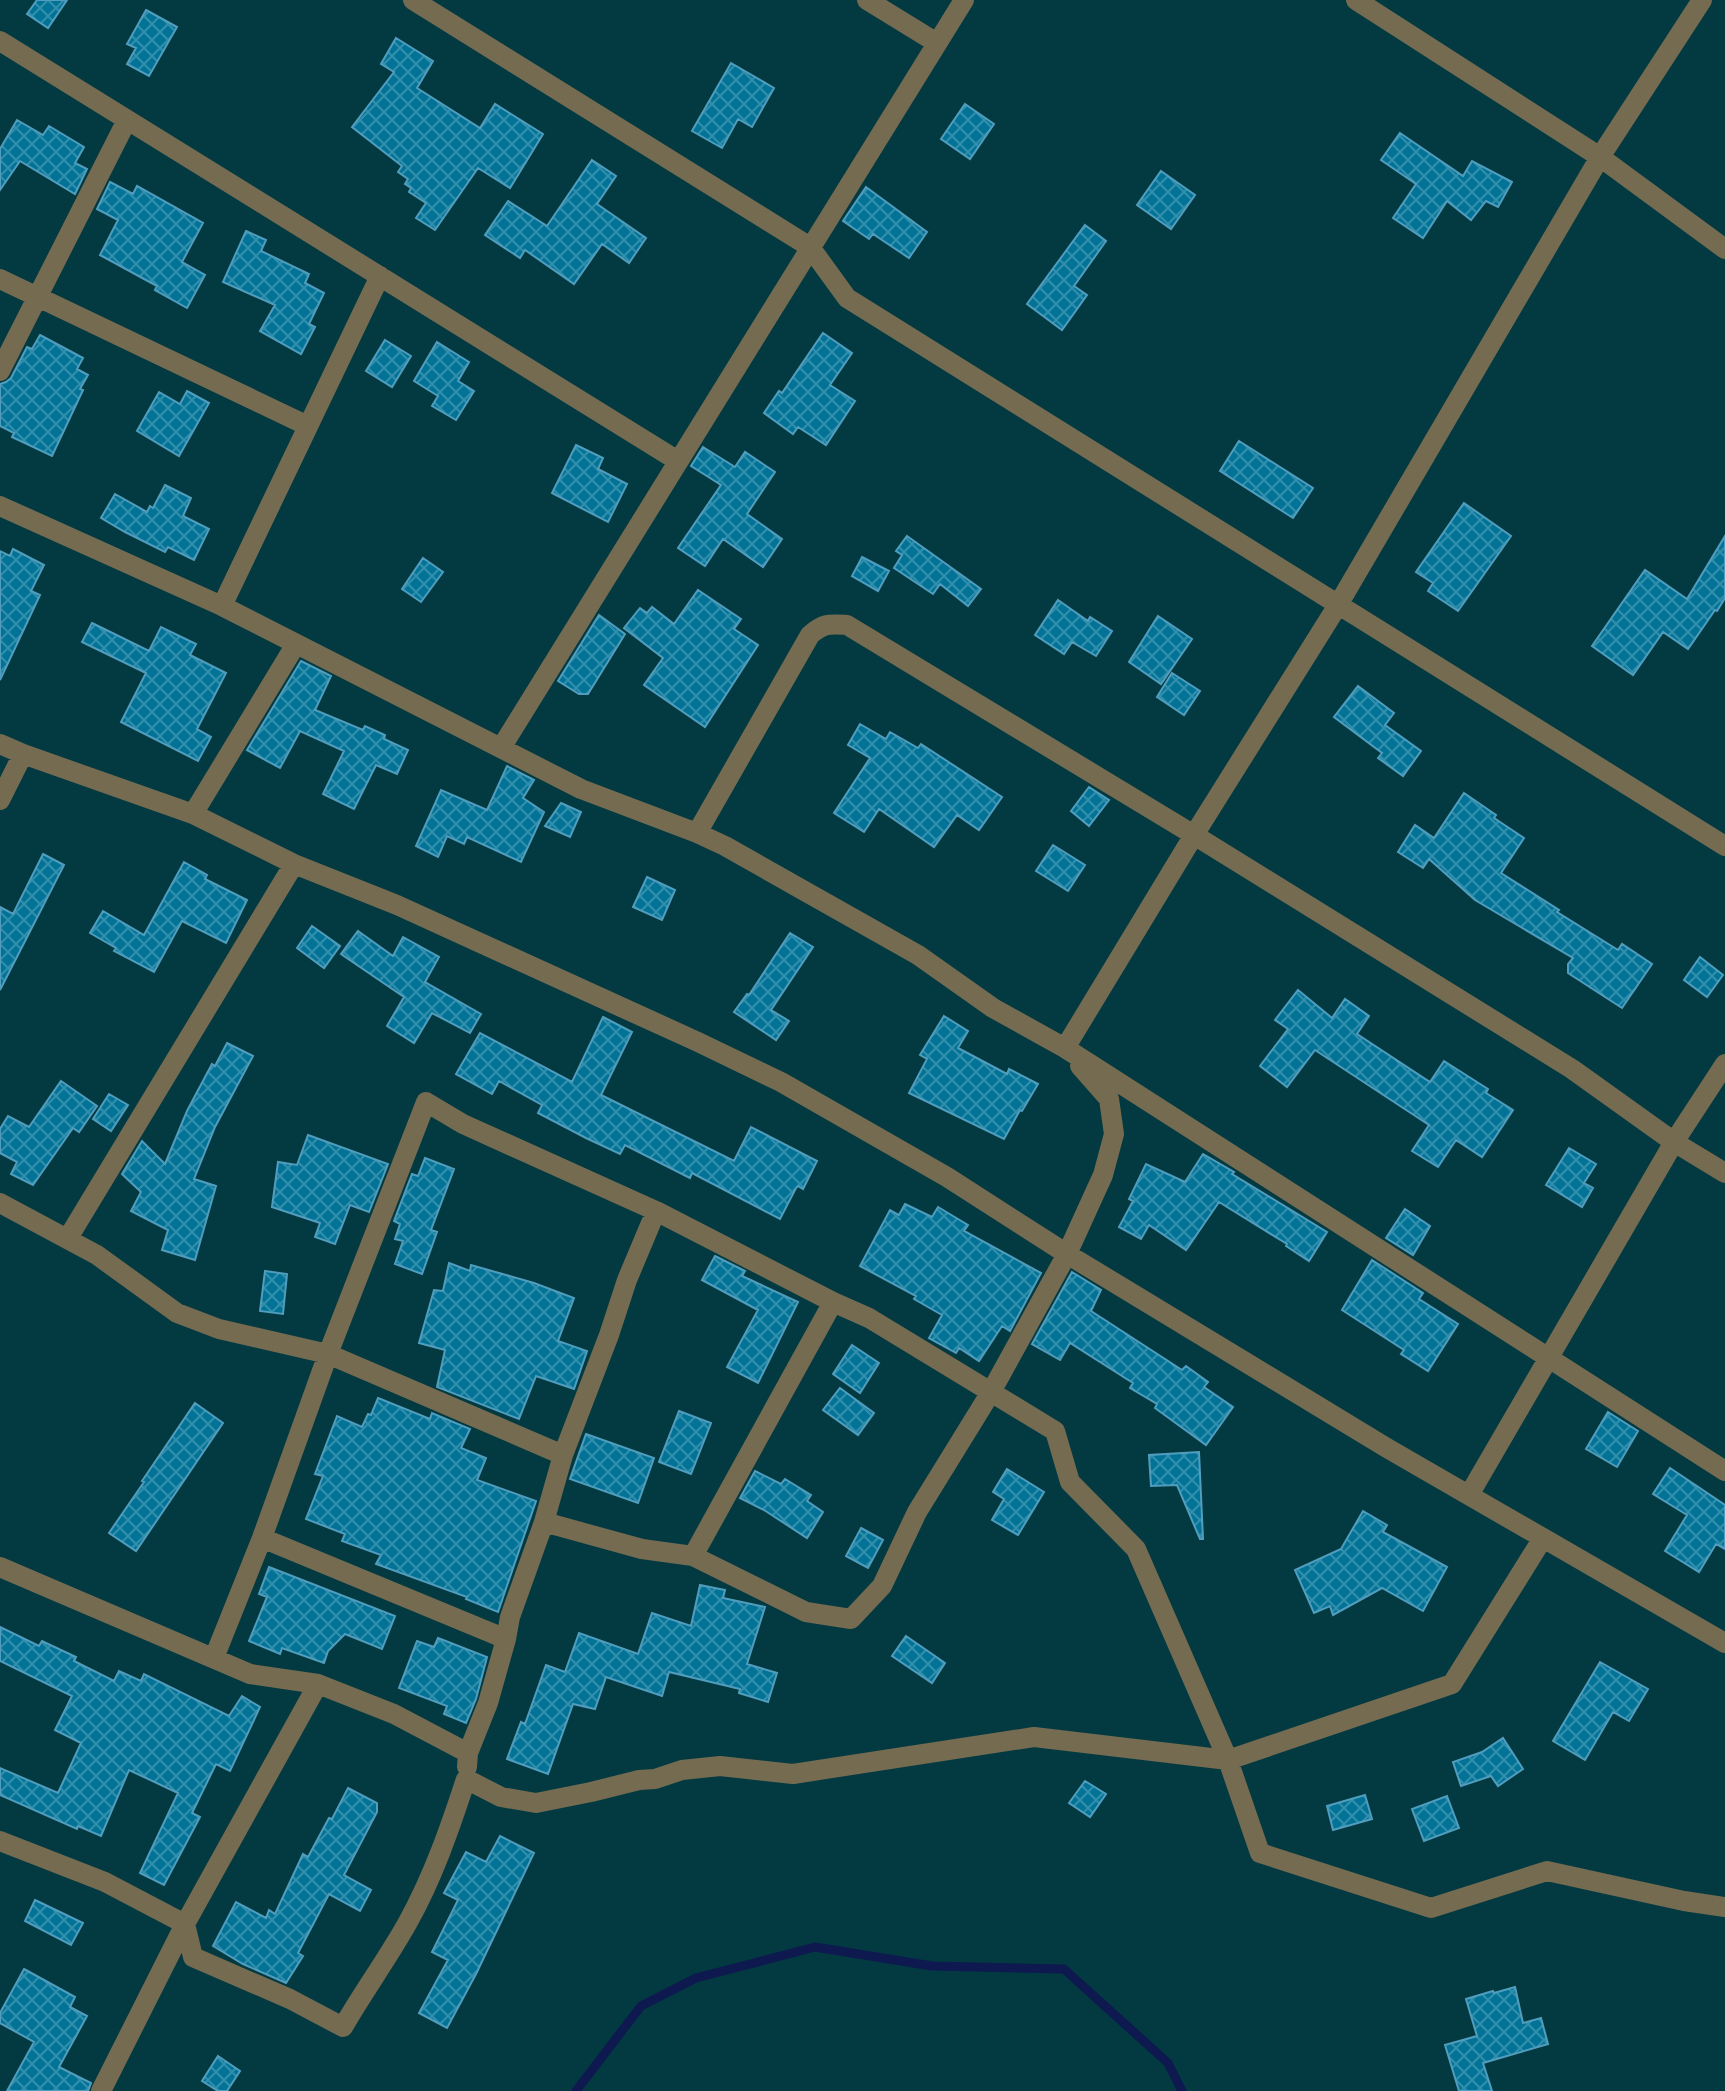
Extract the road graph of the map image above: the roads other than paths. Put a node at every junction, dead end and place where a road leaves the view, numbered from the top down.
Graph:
1 (413, 0) edge
2 (867, 0) edge
3 (964, 0) edge
4 (1356, 0) edge
5 (1702, 0) edge
6 (0, 41) edge
7 (937, 43) junction
8 (127, 120) junction
9 (1600, 157) junction
10 (810, 247) junction
11 (1725, 249) edge
12 (380, 276) junction
13 (0, 279) edge
14 (38, 295) junction
15 (0, 371) edge
16 (308, 426) junction
17 (678, 461) junction
18 (0, 506) edge
19 (1338, 605) junction
20 (222, 606) junction
21 (296, 644) junction
22 (0, 744) edge
23 (501, 748) junction
24 (23, 754) junction
25 (0, 800) edge
26 (193, 814) junction
27 (697, 833) junction
28 (1194, 835) junction
29 (1725, 846) edge
30 (294, 864) junction
31 (1065, 1048) junction
32 (1725, 1064) edge
33 (1674, 1142) junction
34 (1725, 1173) edge
35 (0, 1203) edge
36 (656, 1211) junction
37 (68, 1238) junction
38 (1067, 1254) junction
39 (833, 1302) junction
40 (328, 1354) junction
41 (1547, 1358) junction
42 (991, 1392) junction
43 (563, 1455) junction
44 (1725, 1471) edge
45 (1469, 1495) junction
46 (544, 1522) junction
47 (262, 1538) junction
48 (1543, 1538) junction
49 (693, 1556) junction
50 (0, 1567) edge
51 (506, 1639) junction
52 (1725, 1643) edge
53 (214, 1658) junction
54 (318, 1684) junction
55 (468, 1753) junction
56 (1228, 1760) junction
57 (466, 1779) junction
58 (0, 1841) edge
59 (1725, 1907) edge
60 (185, 1924) junction
61 (101, 2091) edge

1 - 10 street
2 - 7 street
3 - 7 street
4 - 9 street
5 - 9 street
6 - 8 street
7 - 10 street
8 - 12 street
8 - 14 street
9 - 11 street
9 - 19 street
10 - 17 street
10 - 19 street
12 - 16 street
12 - 17 street
13 - 14 street
14 - 15 street
14 - 16 street
16 - 20 street
17 - 23 street
18 - 20 street
19 - 28 street
19 - 29 street
20 - 21 street
21 - 23 street
21 - 26 street
22 - 24 street
23 - 27 street
24 - 25 street
24 - 26 street
26 - 30 street
27 - 28 street
27 - 31 street
28 - 31 street
28 - 33 street
30 - 37 street
30 - 38 street
31 - 38 street
31 - 41 street
32 - 33 street
33 - 34 street
33 - 41 street
35 - 37 street
36 - 39 street
36 - 40 street
36 - 43 street
37 - 40 street
38 - 42 street
38 - 45 street
39 - 42 street
39 - 49 street
40 - 43 street
40 - 47 street
41 - 44 street
41 - 45 street
42 - 49 street
42 - 56 street
43 - 46 street
45 - 48 street
46 - 49 street
46 - 51 street
47 - 51 street
47 - 53 street
48 - 52 street
48 - 56 street
50 - 53 street
51 - 55 street
53 - 54 street
54 - 55 street
54 - 60 street
55 - 57 street
56 - 57 street
56 - 59 street
57 - 60 street
58 - 60 street
60 - 61 street

